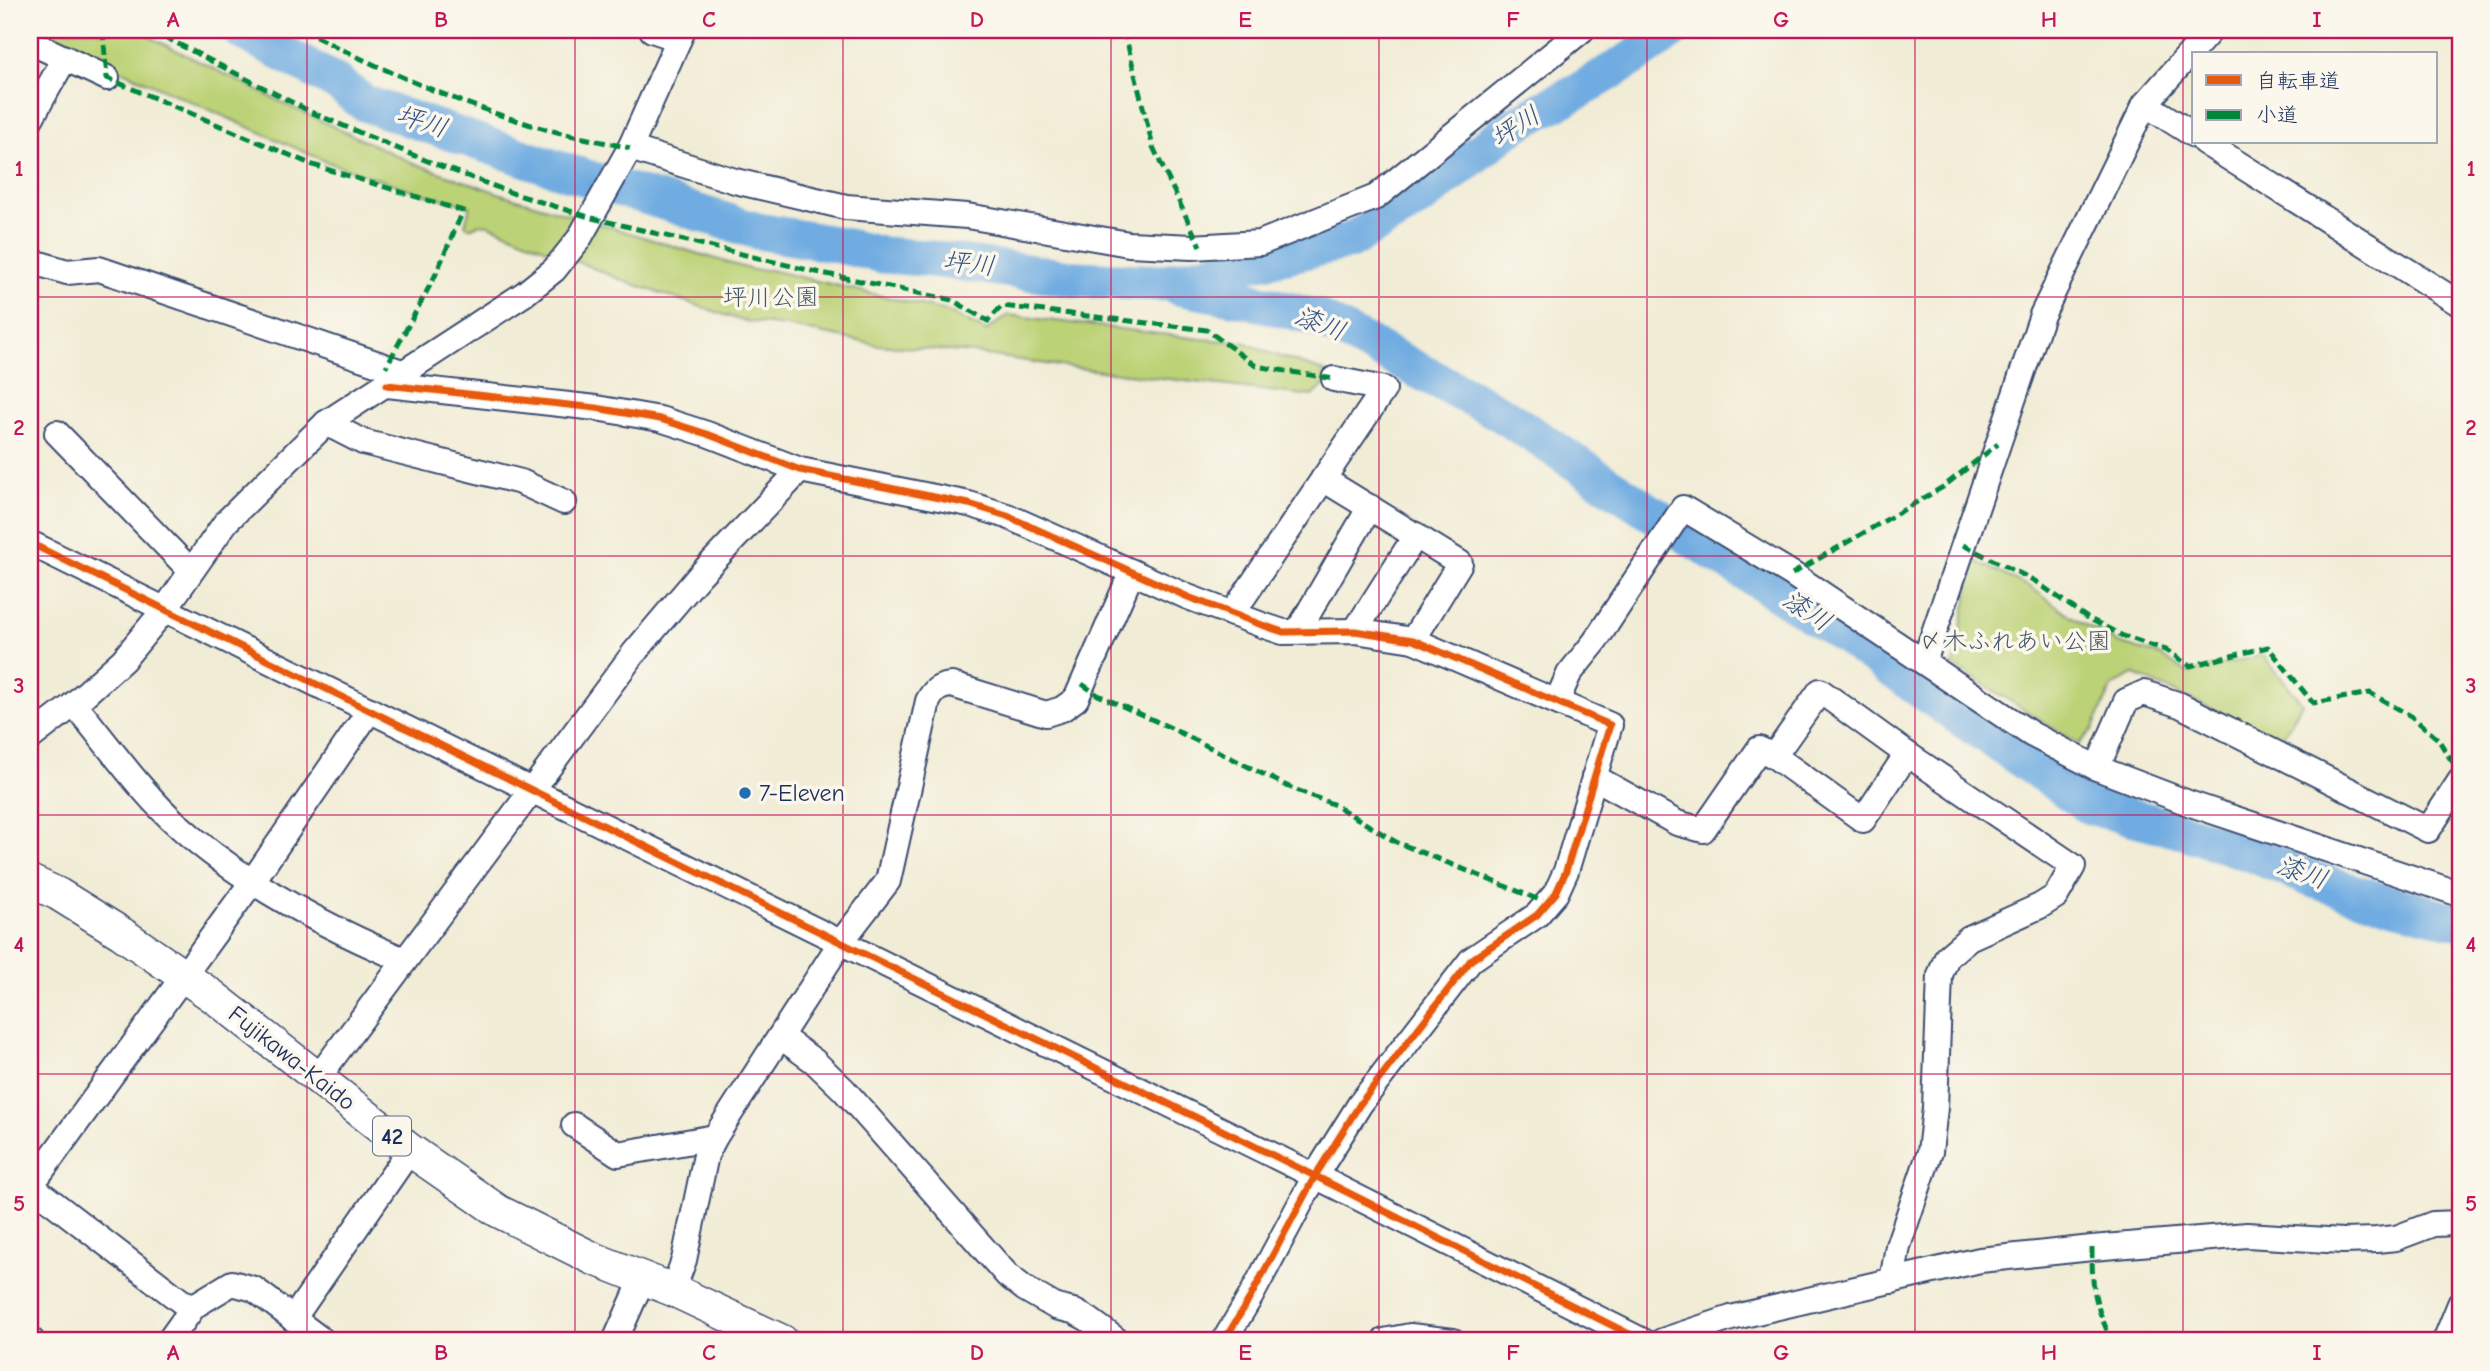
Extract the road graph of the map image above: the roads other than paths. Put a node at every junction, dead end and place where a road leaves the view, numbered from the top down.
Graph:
1 (652, 30) edge
2 (1582, 30) edge
3 (2211, 30) edge
4 (681, 34) edge
5 (30, 42) edge
6 (65, 58) junction
7 (107, 78) dead end
8 (2145, 104) junction
9 (30, 120) edge
10 (2192, 134) edge
11 (2207, 144) edge
12 (629, 148) junction
13 (30, 261) edge
14 (2460, 304) edge
15 (396, 379) junction
16 (1334, 379) dead end
17 (326, 423) junction
18 (57, 433) dead end
19 (800, 470) junction
20 (1323, 479) junction
21 (564, 502) dead end
22 (1370, 507) junction
23 (1416, 536) junction
24 (30, 543) edge
25 (191, 571) junction
26 (1132, 572) junction
27 (165, 609) junction
28 (1232, 614) junction
29 (1298, 631) junction
30 (1355, 631) junction
31 (1413, 640) junction
32 (1924, 662) junction
33 (1557, 701) junction
34 (74, 704) junction
35 (369, 710) junction
36 (30, 738) edge
37 (1908, 754) junction
38 (1774, 756) junction
39 (2097, 768) junction
40 (1594, 778) junction
41 (2460, 782) edge
42 (531, 789) junction
43 (30, 881) edge
44 (252, 882) junction
45 (2460, 894) edge
46 (841, 943) junction
47 (404, 960) junction
48 (184, 976) junction
49 (781, 1037) junction
50 (317, 1079) junction
51 (574, 1125) dead end
52 (715, 1137) junction
53 (410, 1150) junction
54 (1315, 1176) junction
55 (30, 1186) edge
56 (2460, 1223) edge
57 (643, 1278) junction
58 (1892, 1281) junction
59 (673, 1290) junction
60 (2460, 1304) edge
61 (194, 1306) junction
62 (293, 1318) junction
63 (169, 1341) edge
64 (323, 1341) edge
65 (615, 1341) edge
66 (782, 1341) edge
67 (1118, 1341) edge
68 (1223, 1341) edge
69 (1384, 1341) edge
70 (1453, 1341) edge
71 (1643, 1341) edge
72 (1662, 1341) edge
73 (2445, 1341) edge

1 - 4 street
2 - 12 street
3 - 8 street
4 - 12 street
5 - 6 street
6 - 7 street
6 - 9 street
8 - 10 street
8 - 32 street
11 - 14 street
12 - 15 street
13 - 15 street
15 - 17 street
15 - 19 street
16 - 20 street
17 - 21 street
17 - 25 street
18 - 25 street
19 - 26 street
19 - 42 street
20 - 22 street
20 - 28 street
22 - 23 street
22 - 29 street
23 - 30 street
23 - 31 street
24 - 27 street
25 - 27 street
26 - 28 street
26 - 46 street
27 - 34 street
27 - 35 street
28 - 29 street
29 - 30 street
30 - 31 street
31 - 33 street
32 - 33 street
32 - 39 street
33 - 40 street
34 - 36 street
34 - 44 street
35 - 42 street
35 - 44 street
37 - 38 street
37 - 38 street
37 - 58 street
38 - 40 street
39 - 41 street
39 - 45 street
40 - 54 street
42 - 46 street
42 - 47 street
43 - 48 main road, Fujikawa-Kaido / 42
44 - 47 street
44 - 48 street
46 - 49 street
46 - 54 street
47 - 50 street
48 - 50 main road, Fujikawa-Kaido / 42
48 - 55 street
49 - 52 street
49 - 67 street
50 - 53 main road, Fujikawa-Kaido / 42
51 - 52 street
52 - 59 street
53 - 57 main road, Fujikawa-Kaido / 42
53 - 62 street
54 - 68 street
54 - 71 street
55 - 61 street
56 - 58 street
57 - 59 main road, Fujikawa-Kaido / 42
57 - 65 street
58 - 72 street
59 - 66 main road, Fujikawa-Kaido / 42
60 - 73 street
61 - 62 street
61 - 63 street
62 - 64 street
69 - 70 street

